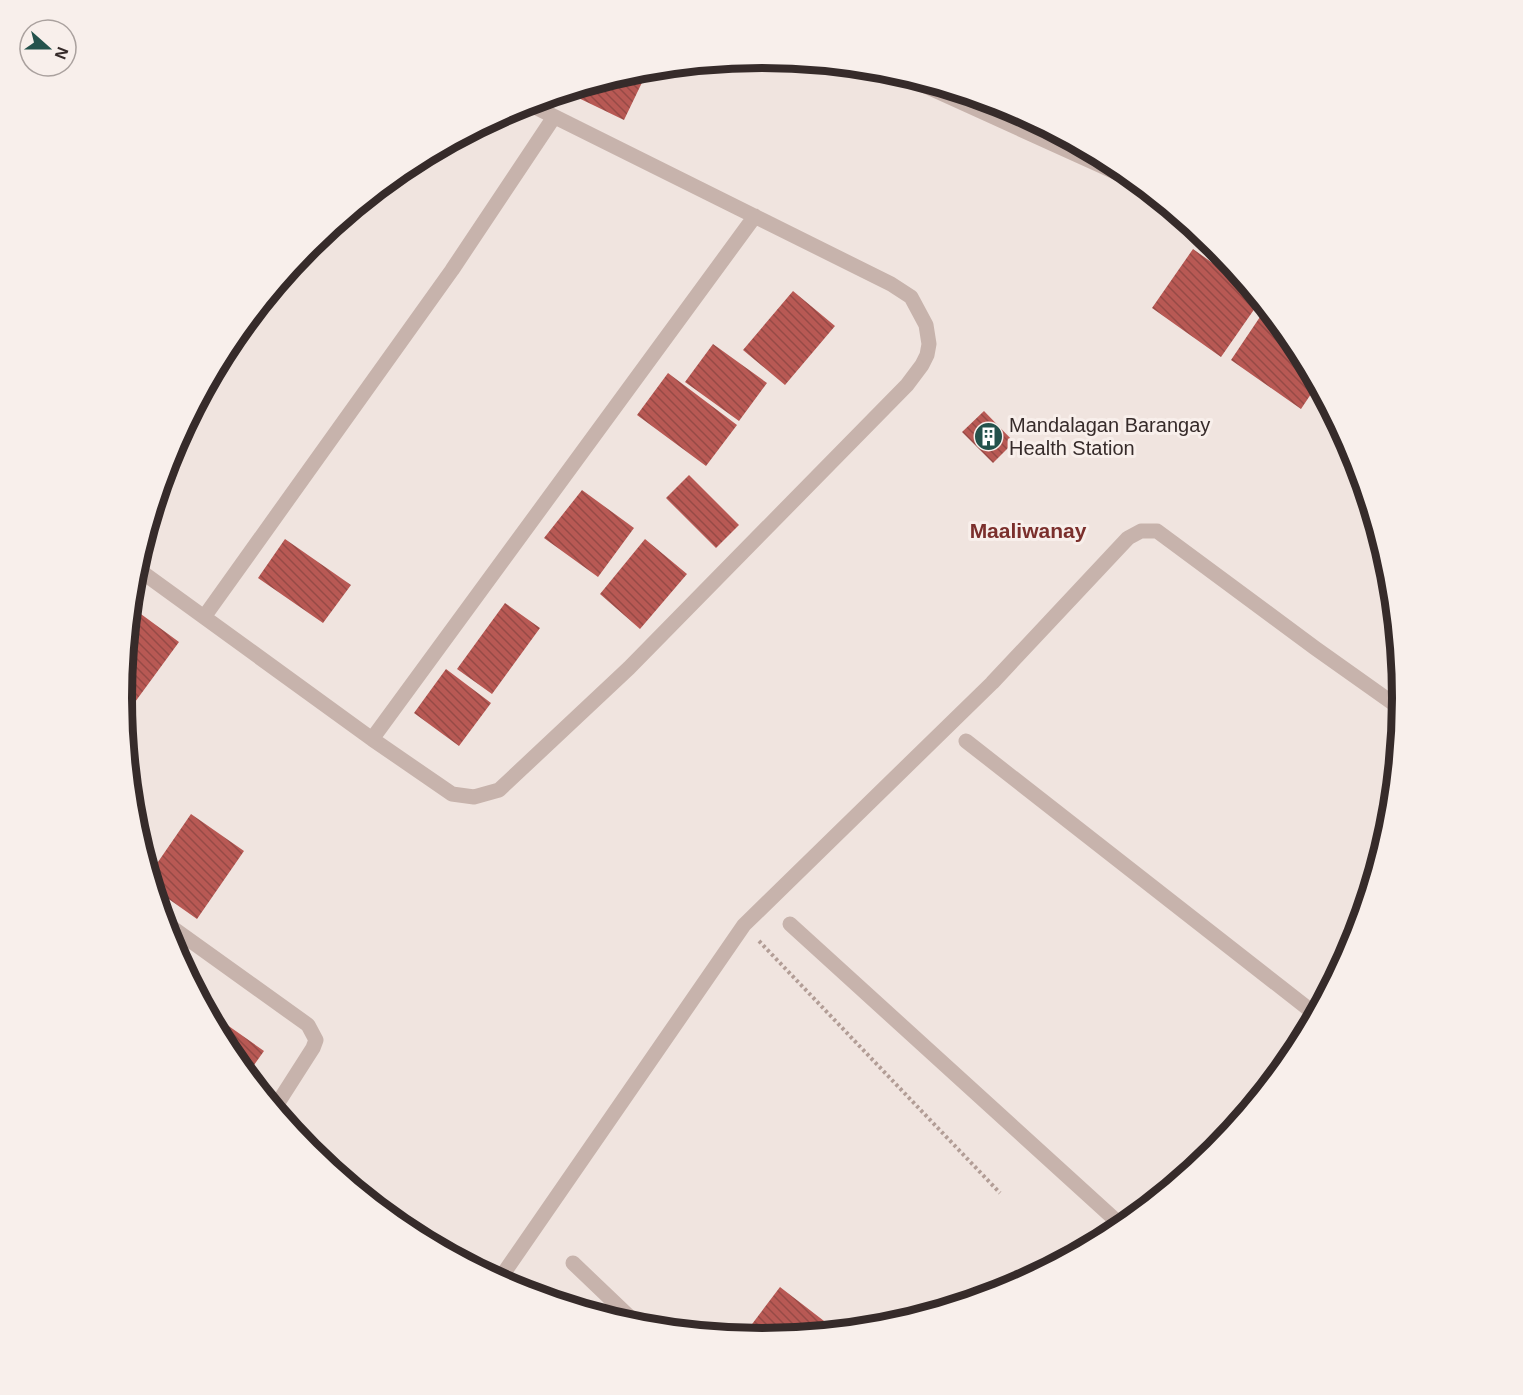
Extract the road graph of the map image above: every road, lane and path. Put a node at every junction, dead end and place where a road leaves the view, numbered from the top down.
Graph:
1 (971, 103) edge
2 (538, 109) edge
3 (554, 117) junction
4 (1085, 157) edge
5 (755, 216) junction
6 (144, 574) edge
7 (204, 617) junction
8 (1392, 702) edge
9 (372, 739) junction
10 (966, 741) dead end
11 (790, 924) dead end
12 (744, 926) junction
13 (176, 930) edge
14 (1309, 1009) edge
15 (278, 1101) edge
16 (1000, 1193) dead end
17 (1115, 1219) edge
18 (573, 1263) dead end
19 (504, 1273) edge
20 (624, 1312) edge

1 - 4 street
2 - 3 street
3 - 5 street
3 - 7 street
5 - 9 street
5 - 9 street
6 - 7 street
7 - 9 street
8 - 12 street
10 - 14 street
11 - 17 street
12 - 16 path
12 - 19 street
13 - 15 street
18 - 20 street

